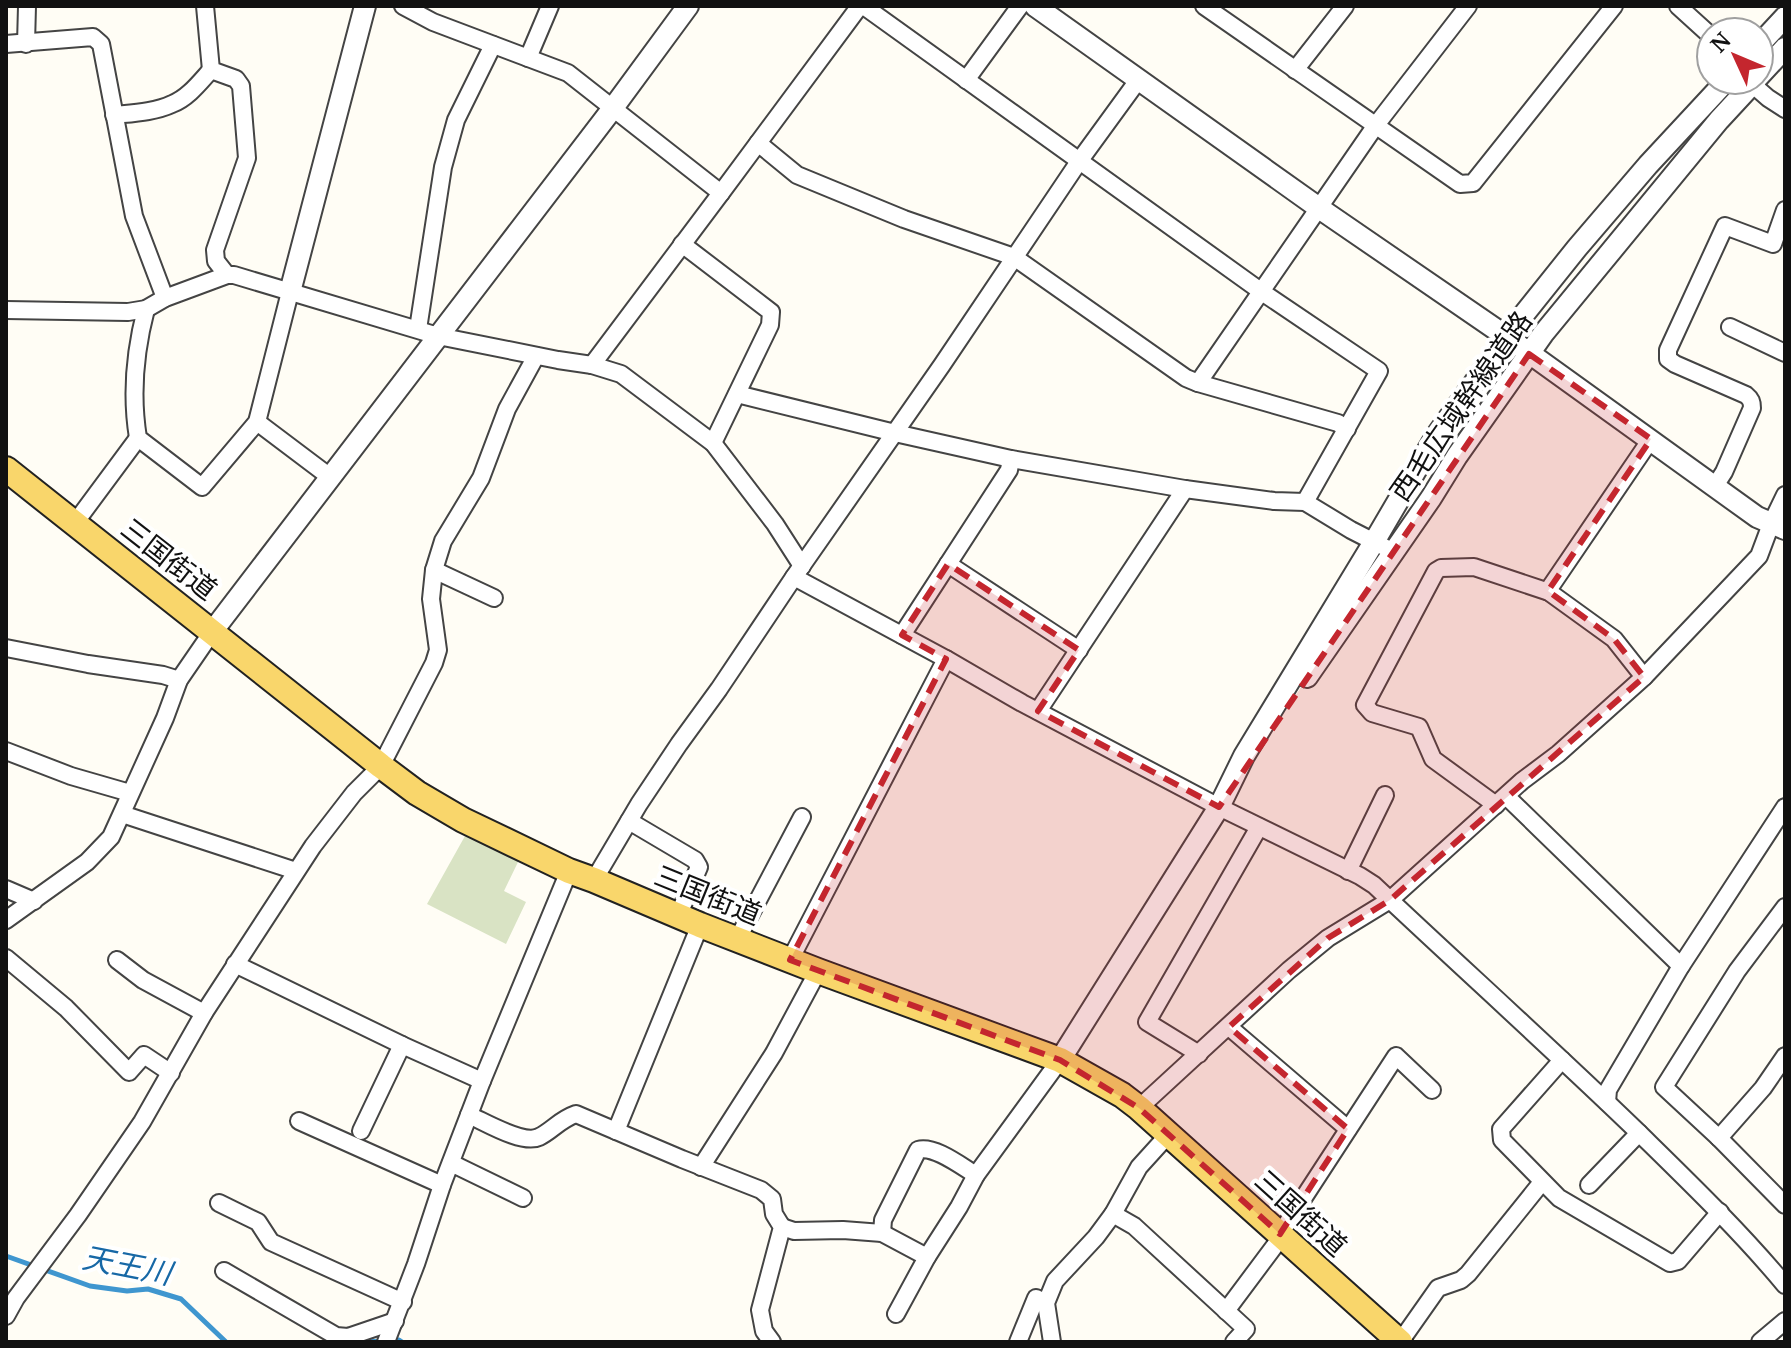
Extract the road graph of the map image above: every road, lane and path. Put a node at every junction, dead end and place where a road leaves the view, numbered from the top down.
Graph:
1 (27, 6) edge
2 (205, 6) edge
3 (365, 6) edge
4 (403, 6) edge
5 (441, 6) edge
6 (550, 6) edge
7 (688, 6) edge
8 (1020, 6) edge
9 (1035, 6) edge
10 (1345, 6) edge
11 (1468, 6) edge
12 (1614, 6) edge
13 (1678, 6) edge
14 (1208, 7) edge
15 (1695, 21) edge
16 (433, 22) junction
17 (6, 44) edge
18 (26, 44) junction
19 (493, 45) junction
20 (528, 58) junction
21 (211, 70) junction
22 (1295, 70) junction
23 (1139, 79) junction
24 (966, 80) junction
25 (1712, 96) edge
26 (1741, 96) edge
27 (1767, 96) edge
28 (613, 108) junction
29 (1785, 109) edge
30 (114, 115) junction
31 (1376, 125) junction
32 (758, 143) junction
33 (1080, 160) junction
34 (721, 193) junction
35 (1319, 208) junction
36 (1785, 210) edge
37 (682, 244) junction
38 (1014, 257) junction
39 (227, 275) junction
40 (290, 292) junction
41 (1262, 292) junction
42 (165, 298) junction
43 (146, 309) junction
44 (6, 310) edge
45 (1729, 329) dead end
46 (428, 333) junction
47 (1507, 337) junction
48 (1785, 353) edge
49 (1529, 354) junction
50 (536, 356) junction
51 (592, 365) junction
52 (1198, 383) junction
53 (737, 394) junction
54 (257, 422) junction
55 (1347, 429) junction
56 (895, 433) junction
57 (138, 438) junction
58 (1651, 439) junction
59 (713, 443) junction
60 (1011, 459) junction
61 (6, 469) edge
62 (330, 477) junction
63 (1715, 486) junction
64 (1185, 489) junction
65 (1785, 495) edge
66 (1305, 502) junction
67 (75, 523) junction
68 (1778, 527) edge
69 (1374, 542) junction
70 (1394, 552) junction
71 (948, 564) junction
72 (434, 570) junction
73 (798, 572) junction
74 (1549, 592) junction
75 (494, 598) dead end
76 (212, 632) junction
77 (902, 635) junction
78 (6, 648) edge
79 (1079, 650) junction
80 (946, 659) junction
81 (1644, 677) junction
82 (179, 680) junction
83 (1038, 711) junction
84 (6, 751) edge
85 (381, 766) junction
86 (1233, 779) junction
87 (130, 793) junction
88 (1385, 795) dead end
89 (1501, 800) junction
90 (1219, 807) junction
91 (1785, 807) edge
92 (122, 814) junction
93 (802, 817) dead end
94 (629, 821) junction
95 (1259, 827) junction
96 (296, 871) junction
97 (569, 871) junction
98 (1348, 871) junction
99 (594, 880) junction
100 (6, 889) edge
101 (1390, 900) junction
102 (34, 901) junction
103 (1783, 915) edge
104 (6, 920) edge
105 (689, 920) junction
106 (737, 940) junction
107 (6, 958) edge
108 (117, 960) dead end
109 (790, 960) junction
110 (235, 964) junction
111 (1681, 966) junction
112 (818, 971) junction
113 (204, 1013) junction
114 (1229, 1027) junction
115 (402, 1045) junction
116 (1199, 1054) junction
117 (1785, 1056) edge
118 (1060, 1060) junction
119 (1562, 1060) junction
120 (171, 1073) junction
121 (482, 1081) junction
122 (1432, 1090) dead end
123 (1607, 1102) junction
124 (1139, 1108) junction
125 (469, 1115) junction
126 (299, 1121) dead end
127 (1348, 1129) junction
128 (361, 1131) dead end
129 (616, 1131) junction
130 (1639, 1133) junction
131 (1168, 1135) junction
132 (1719, 1138) junction
133 (451, 1163) junction
134 (701, 1167) junction
135 (976, 1175) junction
136 (1542, 1182) junction
137 (442, 1185) junction
138 (1589, 1185) dead end
139 (523, 1198) dead end
140 (219, 1203) dead end
141 (1785, 1205) edge
142 (1720, 1212) junction
143 (1113, 1214) junction
144 (782, 1227) junction
145 (882, 1233) junction
146 (1281, 1235) junction
147 (927, 1257) junction
148 (224, 1271) dead end
149 (1785, 1285) edge
150 (403, 1302) junction
151 (1046, 1303) junction
152 (1226, 1311) junction
153 (896, 1314) dead end
154 (6, 1316) edge
155 (395, 1321) junction
156 (1785, 1321) edge
157 (386, 1342) edge
158 (772, 1342) edge
159 (1018, 1342) edge
160 (1052, 1342) edge
161 (1234, 1342) edge
162 (1400, 1342) edge
163 (1760, 1342) edge

1 - 18 street
2 - 21 street
3 - 40 street
4 - 16 street
5 - 16 street
6 - 20 street
7 - 28 street
8 - 24 street
9 - 23 street
10 - 22 street
11 - 31 street
12 - 31 street
13 - 15 street
14 - 22 street
16 - 19 street
17 - 18 street
18 - 30 street
19 - 20 street
19 - 46 street
20 - 28 street
21 - 30 street
21 - 39 street
22 - 31 street
23 - 33 street
23 - 35 street
24 - 32 street
24 - 33 street
25 - 47 street, 西毛広域幹線道路
26 - 49 street, 西毛広域幹線道路
27 - 29 street
28 - 34 street
28 - 46 street
30 - 42 street
31 - 35 street
32 - 34 street
32 - 38 street
33 - 38 street
33 - 41 street
34 - 37 street
35 - 41 street
35 - 47 street
36 - 63 street
37 - 51 street
37 - 53 street
38 - 52 street
38 - 56 street
39 - 40 street
39 - 42 street
40 - 46 street
40 - 54 street
41 - 52 street
41 - 55 street
42 - 43 street
43 - 44 street
43 - 57 street
45 - 48 street
46 - 50 street
46 - 62 street
47 - 49 street
47 - 69 street, 西毛広域幹線道路
49 - 58 street
49 - 70 street, 西毛広域幹線道路
50 - 51 street
50 - 72 street
51 - 59 street
52 - 55 street
53 - 56 street
53 - 59 street
54 - 57 street
54 - 62 street
55 - 66 street
56 - 60 street
56 - 73 street
57 - 67 street
58 - 63 street
58 - 74 street
59 - 73 street
60 - 64 street
60 - 71 street
61 - 67 main road, 三国街道
62 - 76 street
63 - 68 street
64 - 66 street
64 - 79 street
65 - 68 street
66 - 69 street
67 - 76 main road, 三国街道
68 - 81 street
69 - 70 street
69 - 86 street, 西毛広域幹線道路
70 - 86 street, 西毛広域幹線道路
71 - 77 street
71 - 79 street
72 - 75 street
72 - 85 street
73 - 77 street
73 - 94 street
74 - 81 street
74 - 89 street
76 - 82 street
76 - 85 main road, 三国街道
77 - 80 street
78 - 82 street
79 - 83 street
80 - 83 street
80 - 109 street
81 - 89 street
82 - 87 street
83 - 90 street
84 - 87 street
85 - 96 street
85 - 97 main road, 三国街道
86 - 90 street, 西毛広域幹線道路
87 - 92 street
88 - 98 street
89 - 101 street
89 - 111 street
90 - 95 street
90 - 118 street, 西毛広域幹線道路
91 - 111 street
92 - 96 street
92 - 102 street
93 - 106 street
94 - 99 street
94 - 105 street
95 - 98 street
95 - 116 street
96 - 110 street
97 - 99 main road, 三国街道
97 - 121 street
98 - 101 street
99 - 105 main road, 三国街道
100 - 102 street
101 - 114 street
101 - 119 street
102 - 104 street
103 - 132 street
105 - 106 main road, 三国街道
105 - 129 street
106 - 109 main road, 三国街道
107 - 120 street
108 - 113 street
109 - 112 main road, 三国街道
110 - 113 street
110 - 115 street
111 - 123 street
112 - 118 main road, 三国街道
112 - 134 street
113 - 120 street
114 - 116 street
114 - 127 street
115 - 121 street
115 - 128 street
116 - 124 street
117 - 132 street
118 - 124 main road, 三国街道
118 - 135 street
119 - 123 street
119 - 136 street
120 - 154 street
121 - 125 street
122 - 127 street
123 - 130 street
124 - 131 main road, 三国街道
125 - 129 street
125 - 133 street
126 - 137 street
127 - 146 street
129 - 134 street
130 - 138 street
130 - 142 street
131 - 143 street
131 - 146 main road, 三国街道
132 - 141 street
133 - 137 street
133 - 139 street
134 - 144 street
135 - 145 street
135 - 147 street
136 - 142 street
136 - 162 street
137 - 150 street
140 - 150 street
142 - 149 street
143 - 151 street
143 - 152 street
144 - 145 street
144 - 158 street
145 - 147 street
146 - 152 street
146 - 162 main road, 三国街道
147 - 153 street
148 - 155 street
150 - 155 street
151 - 159 street
151 - 160 street
152 - 161 street
155 - 157 street
156 - 163 street

